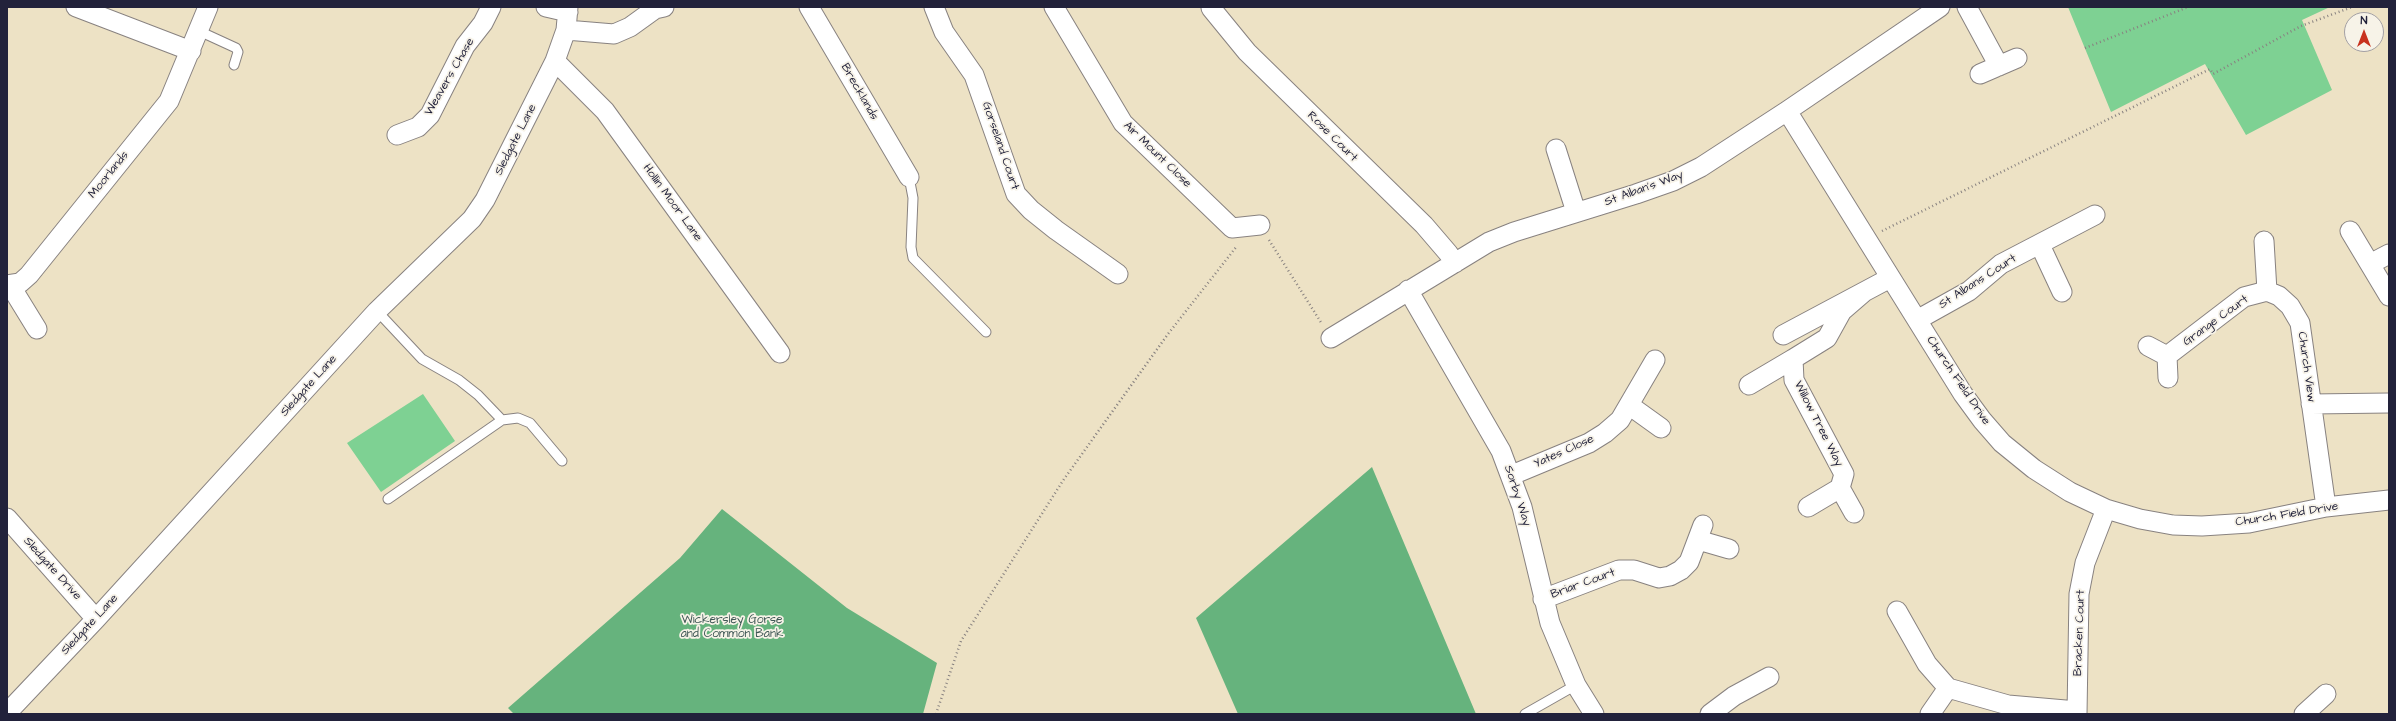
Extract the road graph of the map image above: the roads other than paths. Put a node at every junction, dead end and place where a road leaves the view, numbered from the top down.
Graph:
1 (76, 7) edge
2 (208, 7) edge
3 (491, 7) edge
4 (546, 7) edge
5 (664, 7) edge
6 (809, 7) edge
7 (934, 7) edge
8 (1054, 7) edge
9 (1940, 7) edge
10 (1967, 7) edge
11 (1211, 8) edge
12 (567, 16) edge
13 (199, 31) junction
14 (191, 51) junction
15 (2017, 58) dead end
16 (555, 61) junction
17 (234, 65) dead end
18 (1999, 66) junction
19 (1980, 74) dead end
20 (1787, 112) junction
21 (397, 135) dead end
22 (1556, 149) dead end
23 (909, 177) joint
24 (1576, 212) junction
25 (2095, 215) dead end
26 (1260, 225) road end
27 (2350, 231) dead end
28 (2264, 241) dead end
29 (2040, 244) junction
30 (2389, 254) edge
31 (1455, 263) junction
32 (2370, 264) junction
33 (1118, 274) dead end
34 (1890, 278) junction
35 (9, 285) edge
36 (1408, 290) junction
37 (2267, 291) junction
38 (1864, 292) junction
39 (2062, 292) dead end
40 (2389, 296) edge
41 (377, 311) junction
42 (1917, 320) junction
43 (37, 329) dead end
44 (986, 332) dead end
45 (1783, 335) dead end
46 (1330, 338) road end
47 (2148, 346) dead end
48 (780, 353) dead end
49 (2167, 356) junction
50 (1793, 359) junction
51 (1655, 360) dead end
52 (2168, 378) dead end
53 (1749, 385) dead end
54 (2389, 403) edge
55 (2311, 404) junction
56 (1629, 405) junction
57 (502, 420) junction
58 (1661, 428) dead end
59 (562, 460) dead end
60 (1512, 475) junction
61 (1840, 488) junction
62 (388, 499) dead end
63 (2389, 500) edge
64 (1808, 507) dead end
65 (2326, 508) junction
66 (2106, 509) junction
67 (1854, 513) dead end
68 (7, 518) edge
69 (1729, 549) dead end
70 (1543, 599) junction
71 (1897, 611) dead end
72 (96, 619) junction
73 (1770, 677) dead end
74 (1576, 685) junction
75 (1948, 688) junction
76 (2326, 694) dead end
77 (7, 713) edge
78 (2077, 713) edge
79 (1525, 714) edge
80 (1594, 714) edge
81 (1710, 714) edge
82 (1930, 714) edge
83 (2304, 714) edge

1 - 14 street
2 - 13 street, Moorlands
3 - 21 street, Weavers Chase
4 - 12 street
5 - 12 street
6 - 23 street, Brecklands
7 - 33 street, Gorseland Court
8 - 26 street, Air Mount Close
9 - 20 street, St Alban's Way
10 - 18 street
11 - 31 street, Rose Court
12 - 16 street, Sledgate Lane
13 - 14 street, Moorlands
13 - 17 lane
14 - 35 street, Moorlands
15 - 18 street
16 - 41 street, Sledgate Lane
16 - 48 street, Hollin Moor Lane
18 - 19 street
20 - 24 street, St Alban's Way
20 - 34 street, Church Field Drive
22 - 24 street
23 - 44 lane
24 - 31 street, St Alban's Way
25 - 29 street, St Albans Court
27 - 32 street
28 - 37 street
29 - 39 street
29 - 42 street, St Albans Court
30 - 32 street
31 - 36 street, St Alban's Way
32 - 40 street
34 - 38 street
34 - 42 street, Church Field Drive
35 - 43 street, Moorlands
36 - 46 street, St Alban's Way
36 - 60 street, Sorby Way
37 - 49 street, Grange Court
37 - 55 street, Church View
38 - 45 street
38 - 50 street
41 - 57 lane
41 - 72 street, Sledgate Lane
42 - 66 street, Church Field Drive
47 - 49 street
49 - 52 street
50 - 53 street
50 - 61 street, Willow Tree Way
51 - 56 street, Yates Close
54 - 55 street
55 - 65 street, Church View
56 - 58 street
56 - 60 street, Yates Close
57 - 59 lane
57 - 62 lane
60 - 70 street, Sorby Way
61 - 64 street
61 - 67 street
63 - 65 street, Church Field Drive
65 - 66 street, Church Field Drive
66 - 78 street, Bracken Court
68 - 72 street, Sledgate Drive
69 - 70 street, Briar Court
70 - 74 street, Sorby Way
71 - 75 street
72 - 77 street, Sledgate Lane
73 - 81 street
74 - 79 lane
74 - 80 street, Sorby Way
75 - 78 street
75 - 82 street
76 - 83 street

